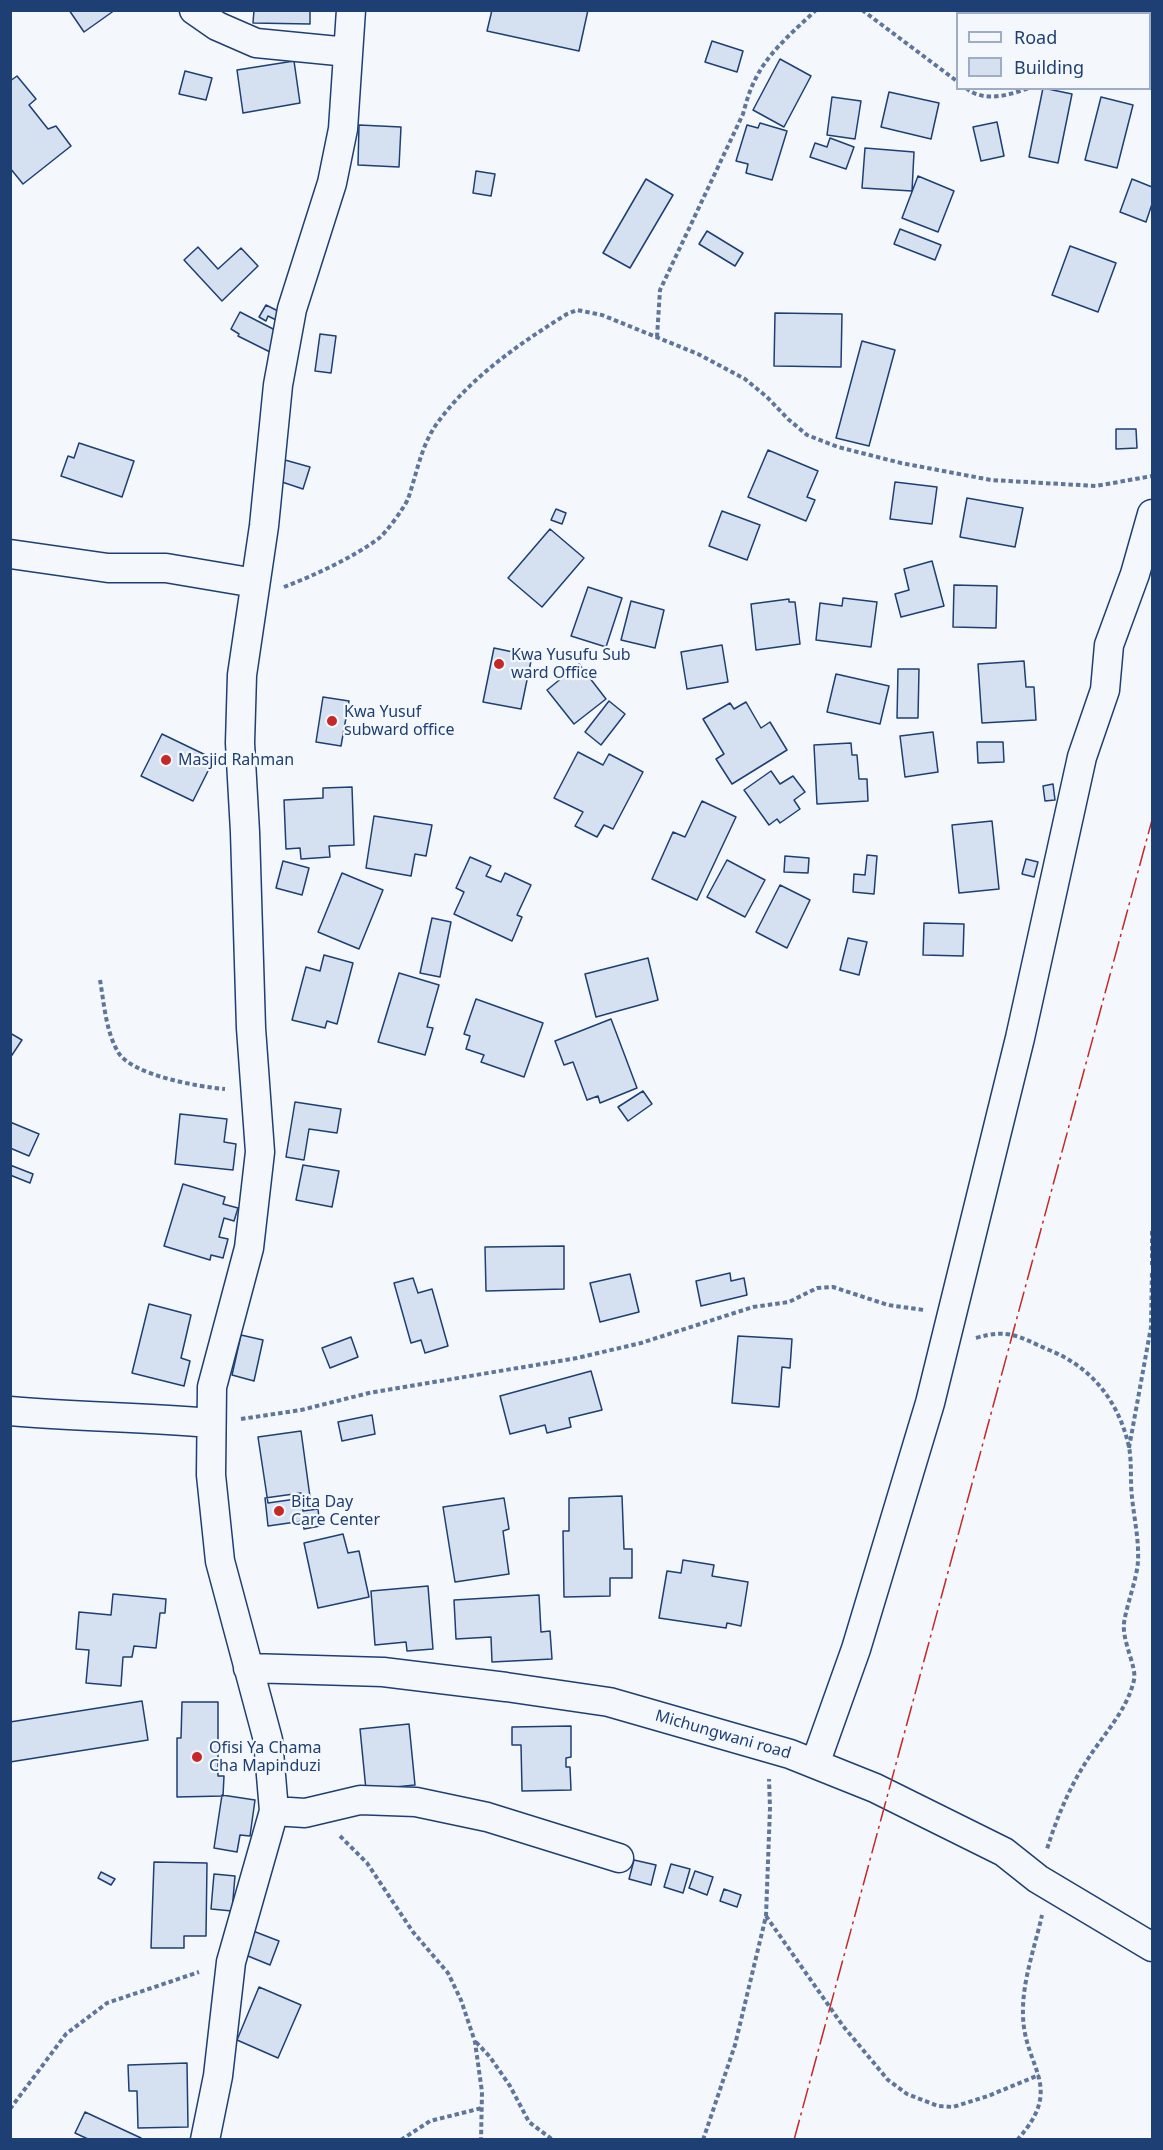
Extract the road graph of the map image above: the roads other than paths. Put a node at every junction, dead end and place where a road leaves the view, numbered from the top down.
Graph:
1 (194, 10) edge
2 (351, 10) edge
3 (348, 52) junction
4 (1152, 514) edge
5 (10, 554) edge
6 (254, 591) junction
7 (10, 1411) edge
8 (210, 1423) junction
9 (248, 1668) junction
10 (815, 1764) junction
11 (274, 1811) junction
12 (619, 1858) dead end
13 (1152, 1947) edge
14 (206, 2139) edge

1 - 3 street
2 - 3 street
3 - 6 street
4 - 10 street
5 - 6 street
6 - 8 street
7 - 8 street
8 - 9 street
9 - 10 street, Michungwani road
9 - 11 street
10 - 13 street, Michungwani road
11 - 12 street
11 - 14 street

